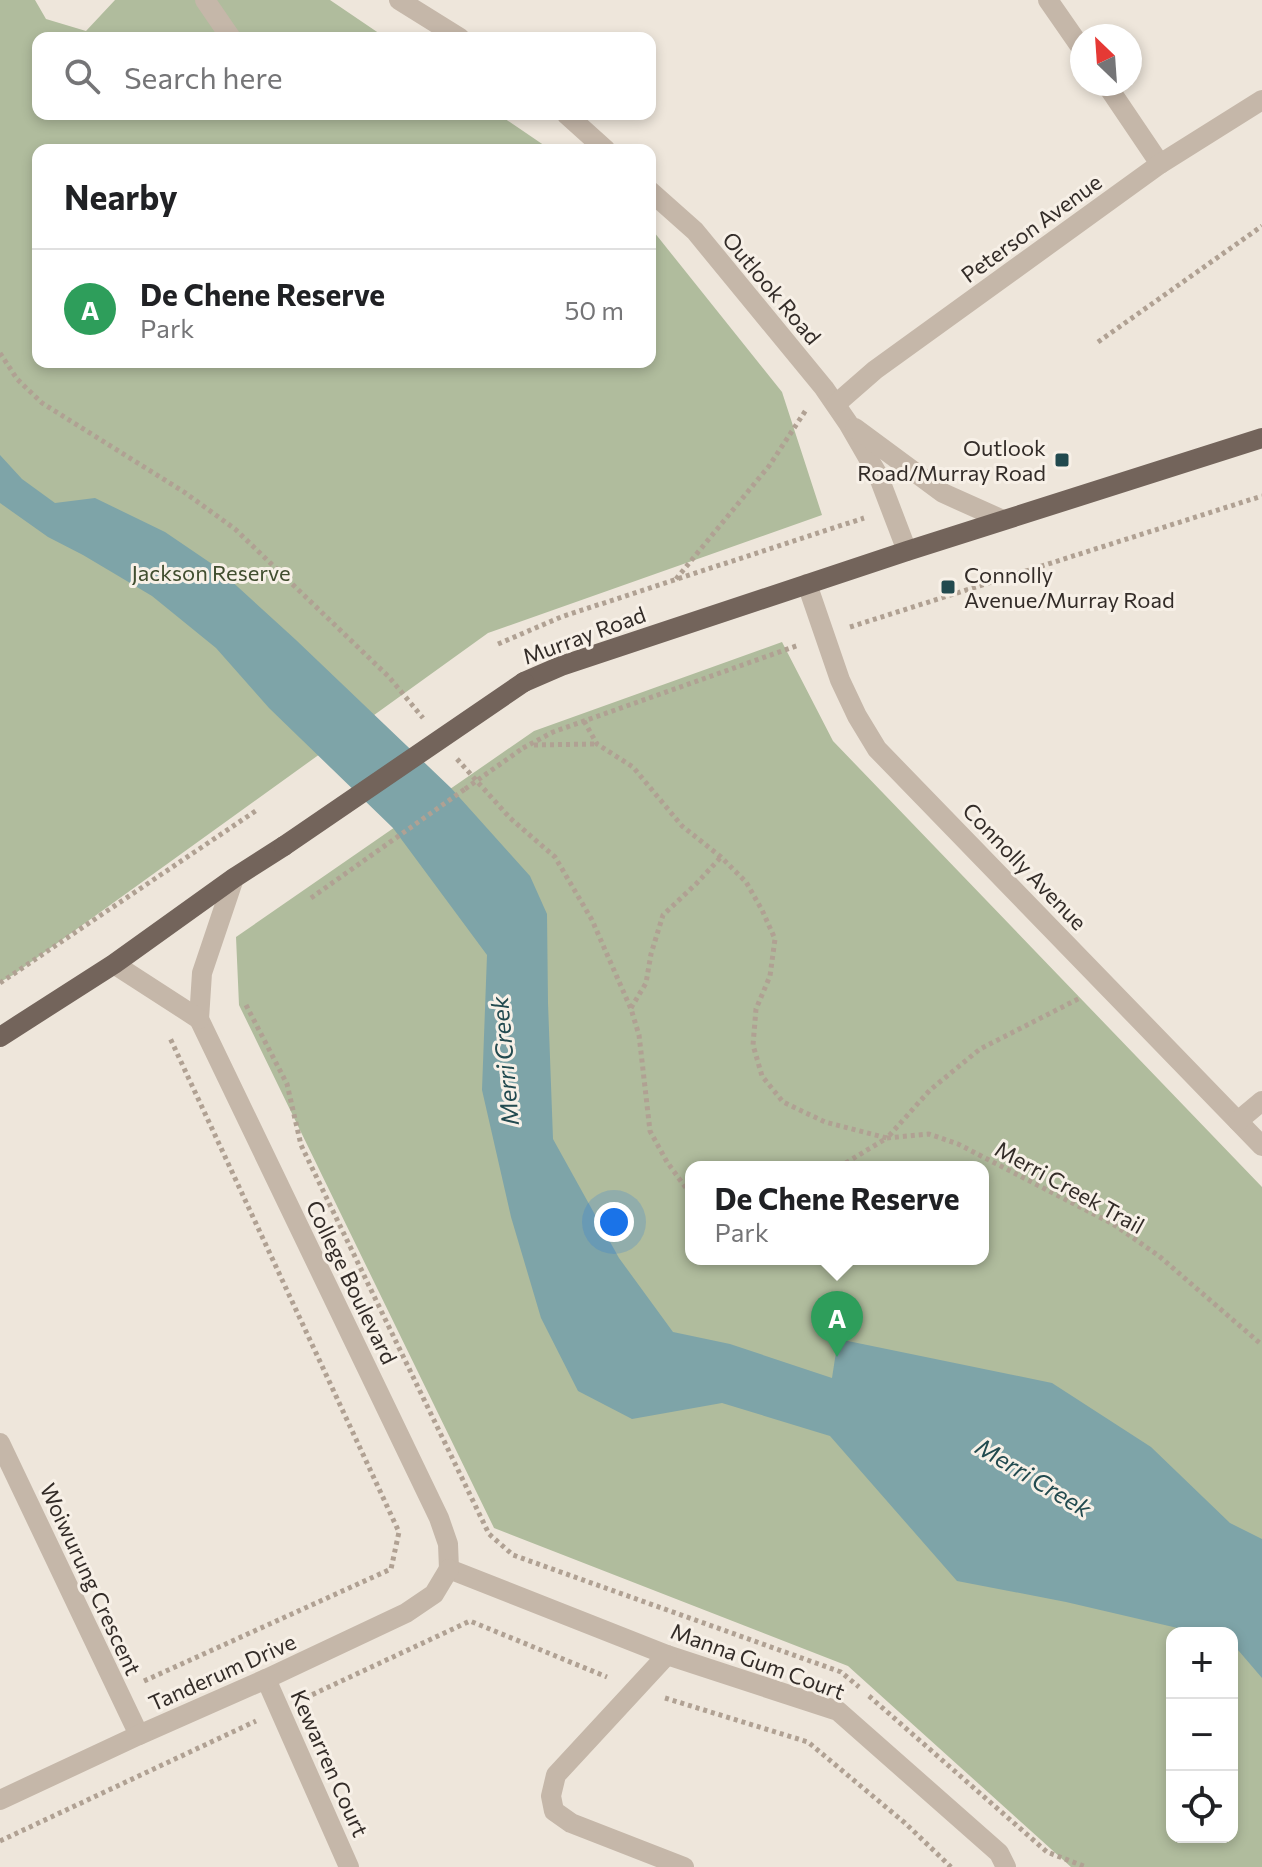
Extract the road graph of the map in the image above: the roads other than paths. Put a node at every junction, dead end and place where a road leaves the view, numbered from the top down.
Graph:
1 (205, 0) edge
2 (399, 0) edge
3 (1048, 0) edge
4 (227, 32) edge
5 (450, 32) edge
6 (1070, 32) edge
7 (1114, 96) edge
8 (1262, 100) edge
9 (573, 120) edge
10 (599, 144) edge
11 (1160, 164) junction
12 (656, 196) edge
13 (830, 396) junction
14 (848, 423) junction
15 (1262, 438) edge
16 (1003, 520) junction
17 (907, 551) junction
18 (807, 584) junction
19 (234, 878) junction
20 (114, 964) junction
21 (199, 1019) junction
22 (0, 1037) edge
23 (1262, 1101) edge
24 (1238, 1121) junction
25 (1262, 1146) edge
26 (0, 1443) edge
27 (449, 1569) junction
28 (667, 1655) junction
29 (266, 1679) junction
30 (139, 1735) junction
31 (0, 1800) edge
32 (349, 1867) edge
33 (684, 1867) edge
34 (1006, 1867) edge

1 - 4 street
2 - 5 street
3 - 6 street
7 - 11 street
8 - 11 street, Peterson Avenue
9 - 10 street
11 - 13 street, Peterson Avenue
12 - 13 street, Outlook Road
13 - 14 street, Outlook Road
14 - 16 street, Outlook Road
14 - 17 street, Outlook Road
15 - 16 main road, Murray Road
16 - 17 main road, Murray Road
17 - 18 main road, Murray Road
18 - 19 main road, Murray Road, bridge
18 - 24 street, Connolly Avenue
19 - 20 main road, Murray Road
19 - 21 street, College Boulevard
20 - 21 street
20 - 22 main road, Murray Road
21 - 27 street, College Boulevard
23 - 24 street
24 - 25 street, Connolly Avenue
26 - 30 street, Woiwurung Crescent
27 - 28 street, Manna Gum Court
27 - 29 street, Tanderum Drive
28 - 33 street
28 - 34 street, Manna Gum Court
29 - 30 street, Tanderum Drive
29 - 32 street, Kewarren Court
30 - 31 street, Tanderum Drive

